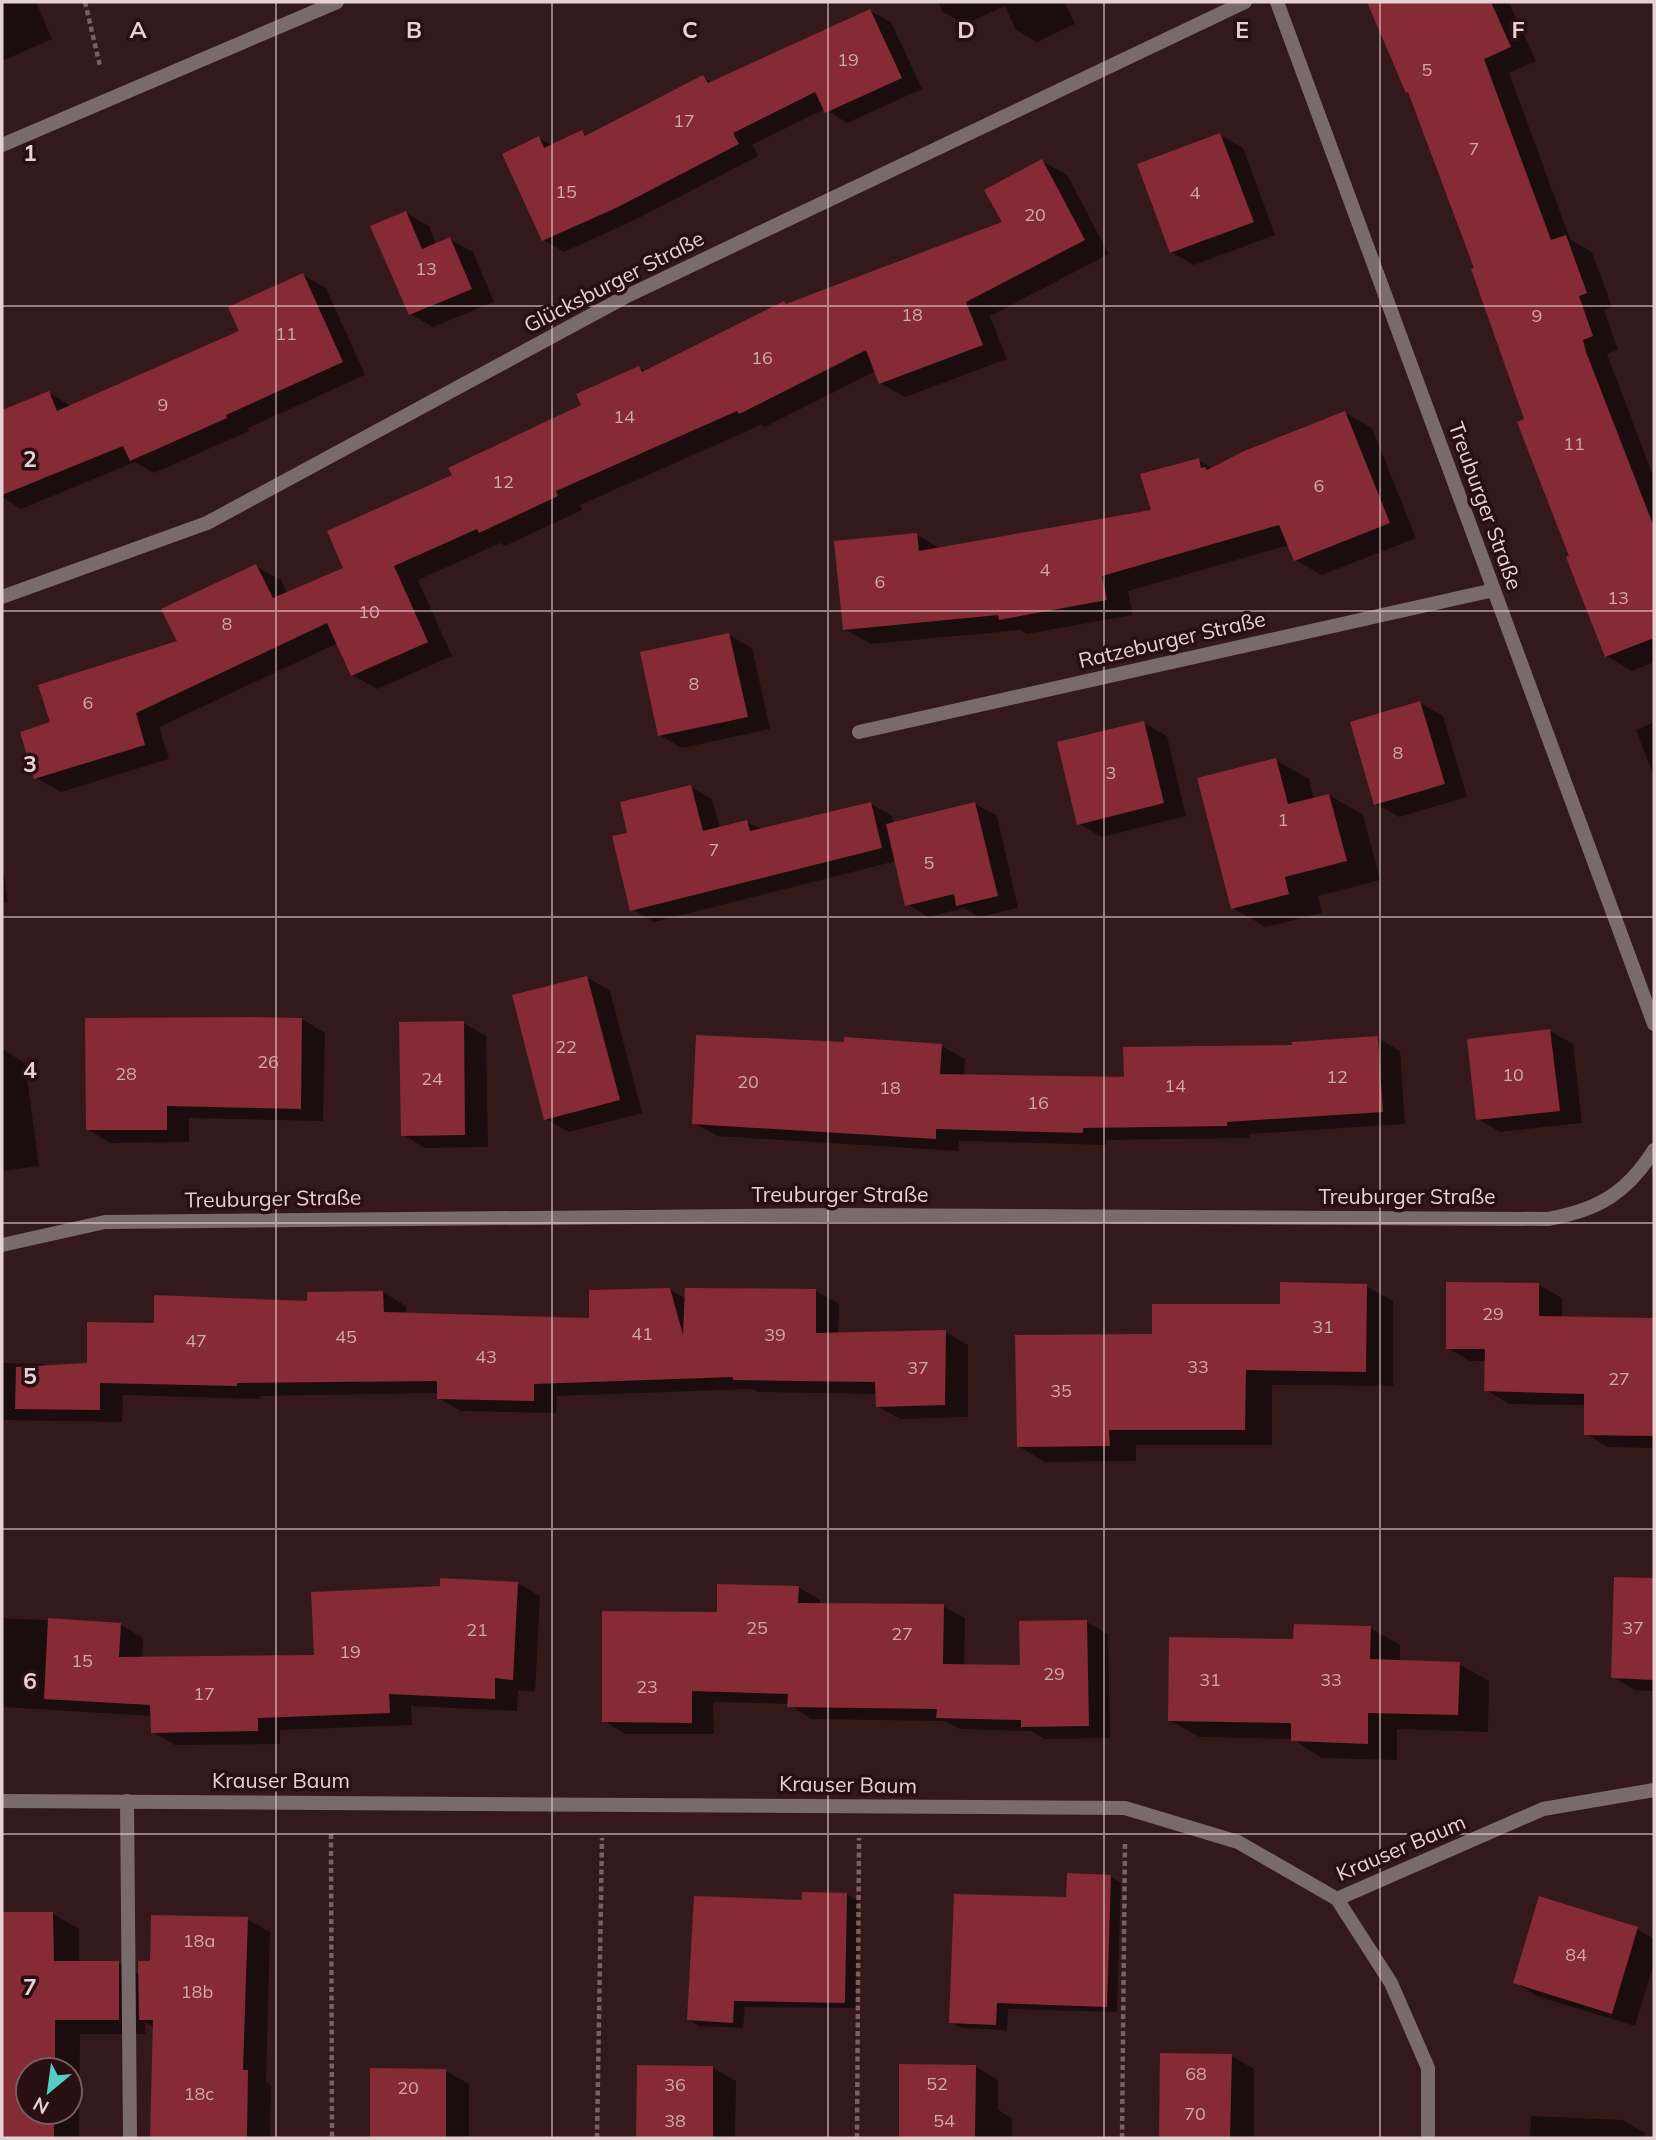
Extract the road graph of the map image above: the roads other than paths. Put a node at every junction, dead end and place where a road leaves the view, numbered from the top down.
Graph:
1 (337, 2) edge
2 (1245, 2) edge
3 (1277, 2) edge
4 (2, 145) edge
5 (1494, 590) junction
6 (2, 597) edge
7 (859, 732) dead end
8 (1654, 1024) edge
9 (1654, 1150) edge
10 (2, 1244) edge
11 (1654, 1790) edge
12 (2, 1801) edge
13 (127, 1801) junction
14 (1337, 1899) junction
15 (130, 2138) edge
16 (1428, 2138) edge

1 - 4 street
2 - 6 street, Glücksburger Straße
3 - 5 street, Treuburger Straße
5 - 7 street, Ratzeburger Straße
5 - 8 street, Treuburger Straße
9 - 10 street, Treuburger Straße
11 - 14 street, Krauser Baum
12 - 13 street, Krauser Baum
13 - 14 street, Krauser Baum
13 - 15 street
14 - 16 street

